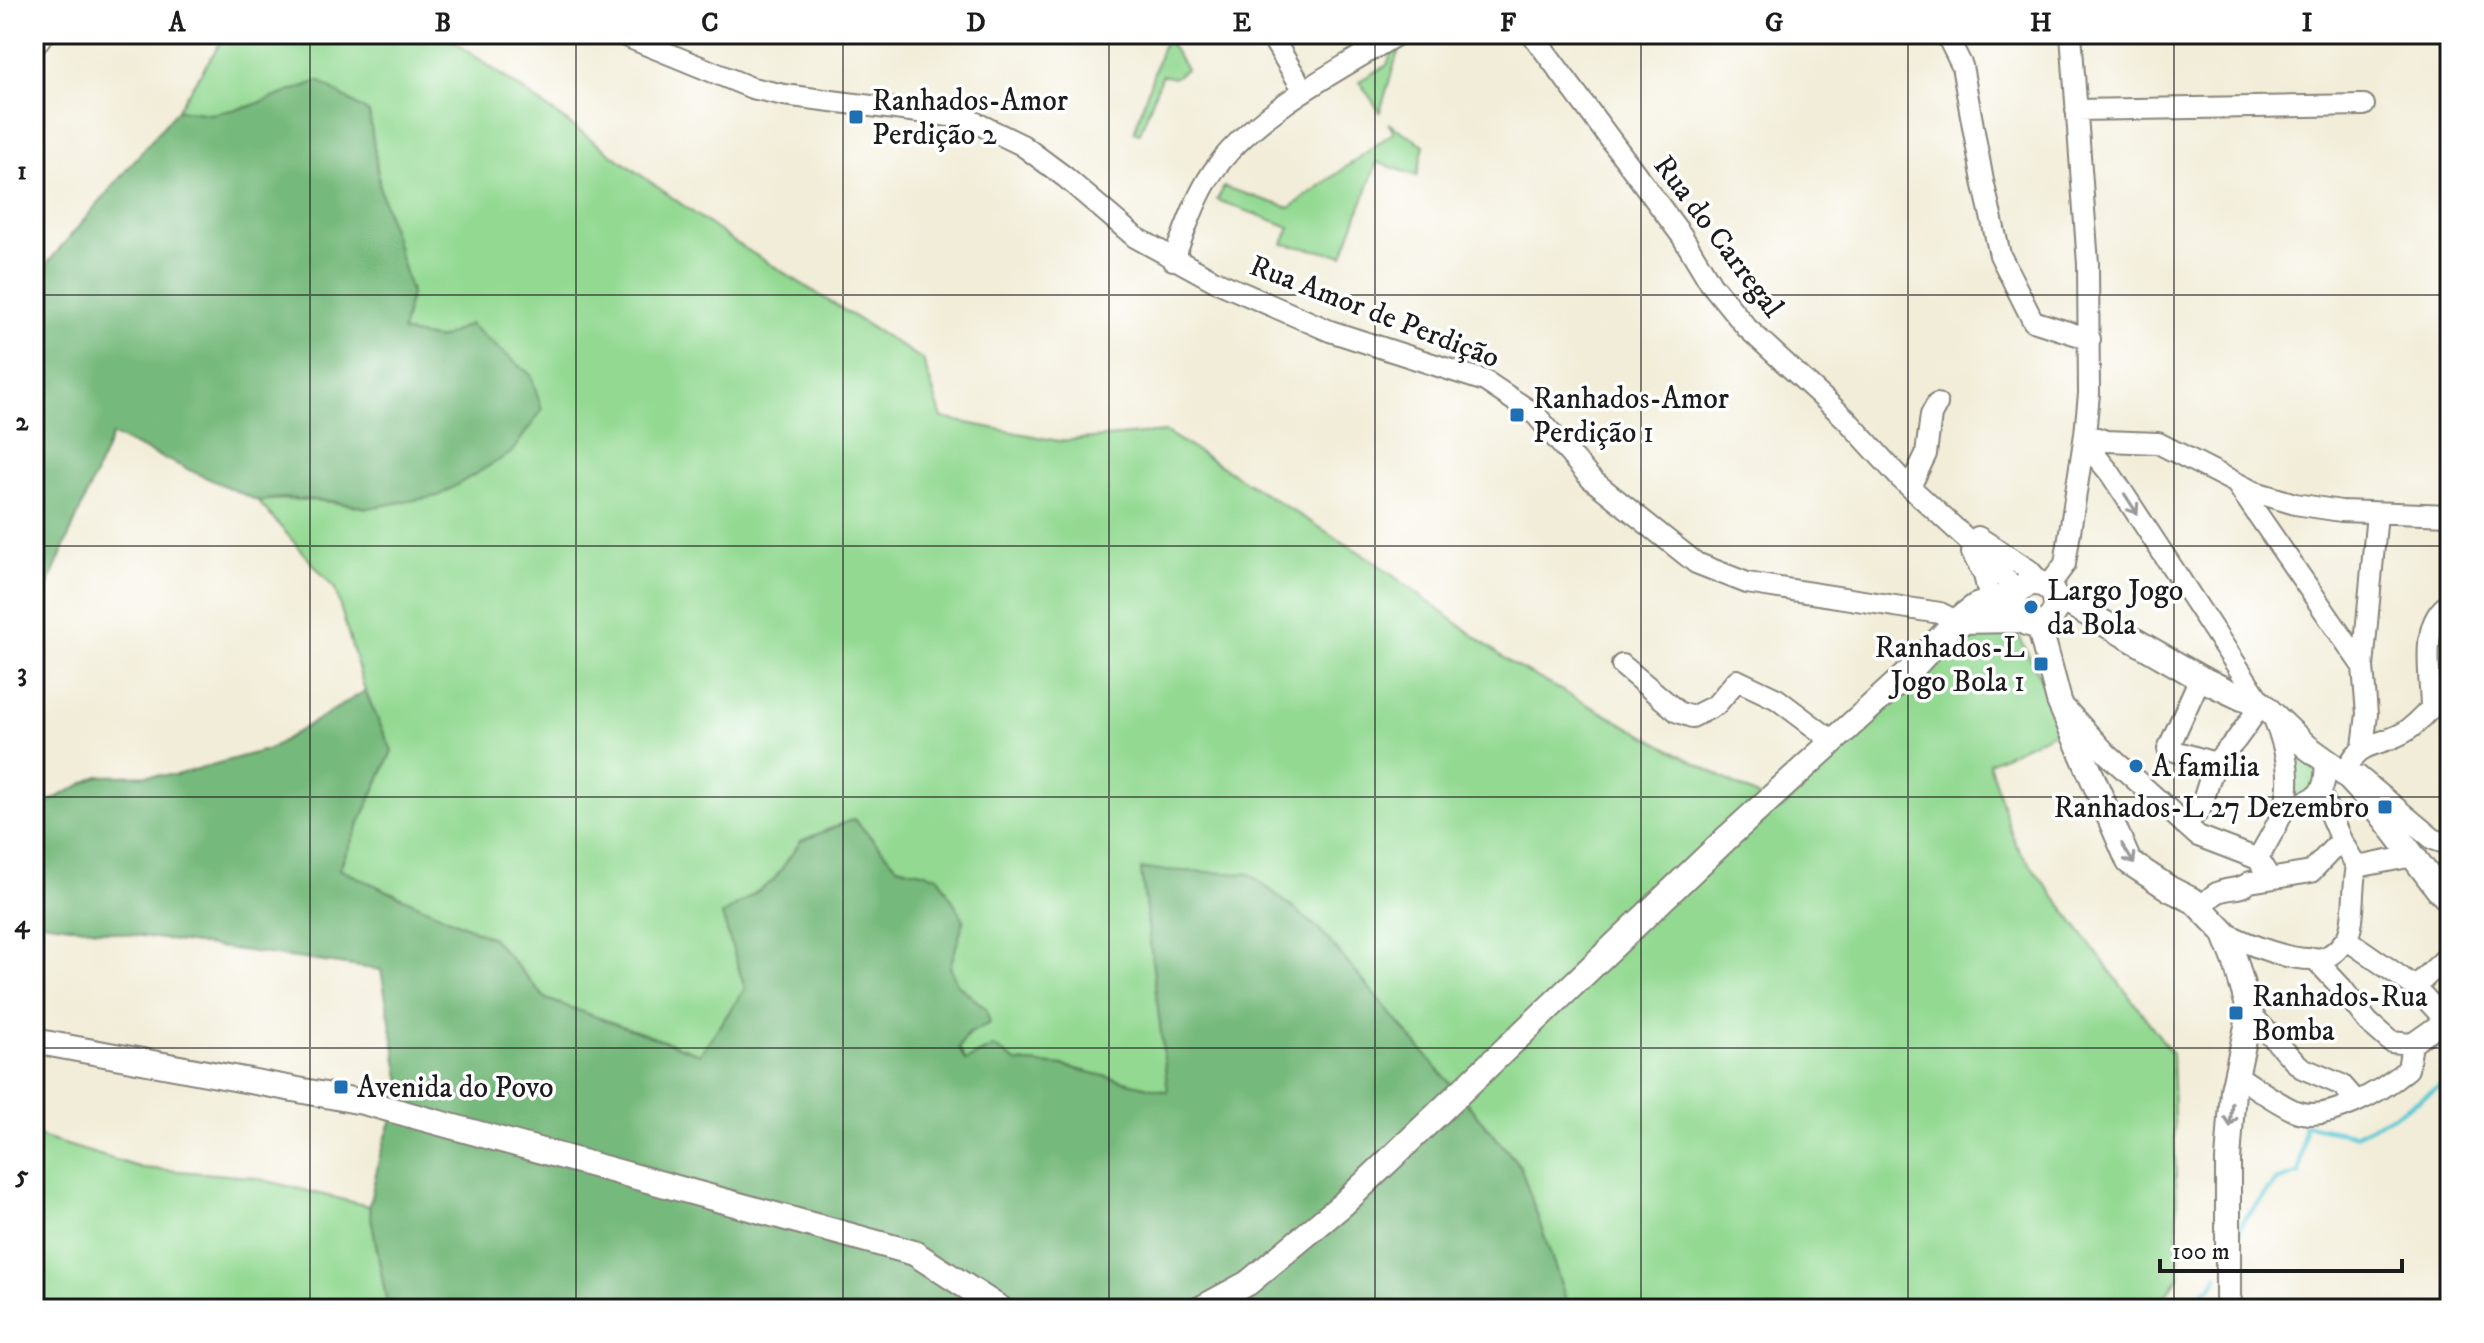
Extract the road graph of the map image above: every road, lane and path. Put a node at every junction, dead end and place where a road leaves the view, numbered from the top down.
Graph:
1 (43, 34) edge
2 (620, 34) edge
3 (1270, 34) edge
4 (1398, 34) edge
5 (1532, 34) edge
6 (1946, 34) edge
7 (2071, 34) edge
8 (34, 47) edge
9 (1304, 91) junction
10 (2364, 105) dead end
11 (2076, 110) junction
12 (1173, 260) junction
13 (2090, 339) junction
14 (1937, 404) dead end
15 (2084, 438) junction
16 (2235, 483) junction
17 (1910, 487) junction
18 (2377, 513) junction
19 (2450, 515) edge
20 (1948, 521) junction
21 (2049, 591) junction
22 (2017, 592) junction
23 (1990, 600) junction
24 (2450, 603) edge
25 (1956, 621) junction
26 (2030, 622) junction
27 (1622, 665) dead end
28 (2363, 667) junction
29 (2200, 678) junction
30 (2059, 701) junction
31 (2441, 708) edge
32 (2268, 709) junction
33 (1834, 742) junction
34 (2363, 747) junction
35 (2325, 760) junction
36 (2215, 763) junction
37 (2346, 775) junction
38 (2320, 792) junction
39 (2284, 807) junction
40 (2184, 824) junction
41 (2341, 840) junction
42 (2450, 845) edge
43 (2413, 856) junction
44 (2258, 859) junction
45 (2357, 867) junction
46 (2269, 877) junction
47 (2450, 901) edge
48 (2201, 908) junction
49 (2224, 932) junction
50 (2346, 939) junction
51 (2450, 954) edge
52 (2314, 958) junction
53 (2415, 987) junction
54 (2250, 1013) junction
55 (2448, 1023) edge
56 (34, 1041) edge
57 (2412, 1044) junction
58 (2236, 1075) junction
59 (2356, 1101) junction
60 (1001, 1309) edge
61 (1200, 1309) edge
62 (2231, 1309) edge

1 - 8 street
2 - 12 street, Rua Amor de Perdição
3 - 9 street
4 - 9 street
5 - 17 street, Rua do Carregal
6 - 13 street
7 - 11 street
9 - 12 street
10 - 11 street
11 - 13 street
12 - 25 street, Rua Amor de Perdição
13 - 15 street
14 - 17 street
15 - 16 street
15 - 21 street
15 -> 32 street
16 - 18 street
16 - 28 street
17 - 20 street, Rua do Carregal
18 - 19 street
18 - 28 street
20 - 21 street
20 - 22 street
20 - 23 street
21 - 22 street
21 - 26 street
21 - 29 street
22 - 23 street
22 - 26 street
23 - 25 street
24 - 31 street
25 - 26 street
25 - 33 street
26 - 30 street
27 - 33 street
28 - 34 street
29 - 32 street
29 - 36 street
30 - 40 street
30 -> 48 street
31 - 34 street
32 - 35 street
32 - 36 street
32 - 39 street
33 - 61 street
34 - 37 street
35 - 37 street
35 - 38 street
36 - 40 street
37 - 42 street
37 - 43 street
38 - 39 street
38 - 41 street
39 - 44 street
40 - 44 street
41 - 45 street
41 - 46 street
43 - 45 street
43 - 47 street
44 - 46 street
45 - 50 street
46 - 48 street
48 - 49 street
49 - 52 street
49 - 54 street
50 - 52 street
50 - 53 street
51 - 53 street
52 - 57 street
53 - 55 street
54 - 58 street
54 - 59 street
55 - 57 street
56 - 60 street
57 - 59 street
58 - 59 street
58 -> 62 street

